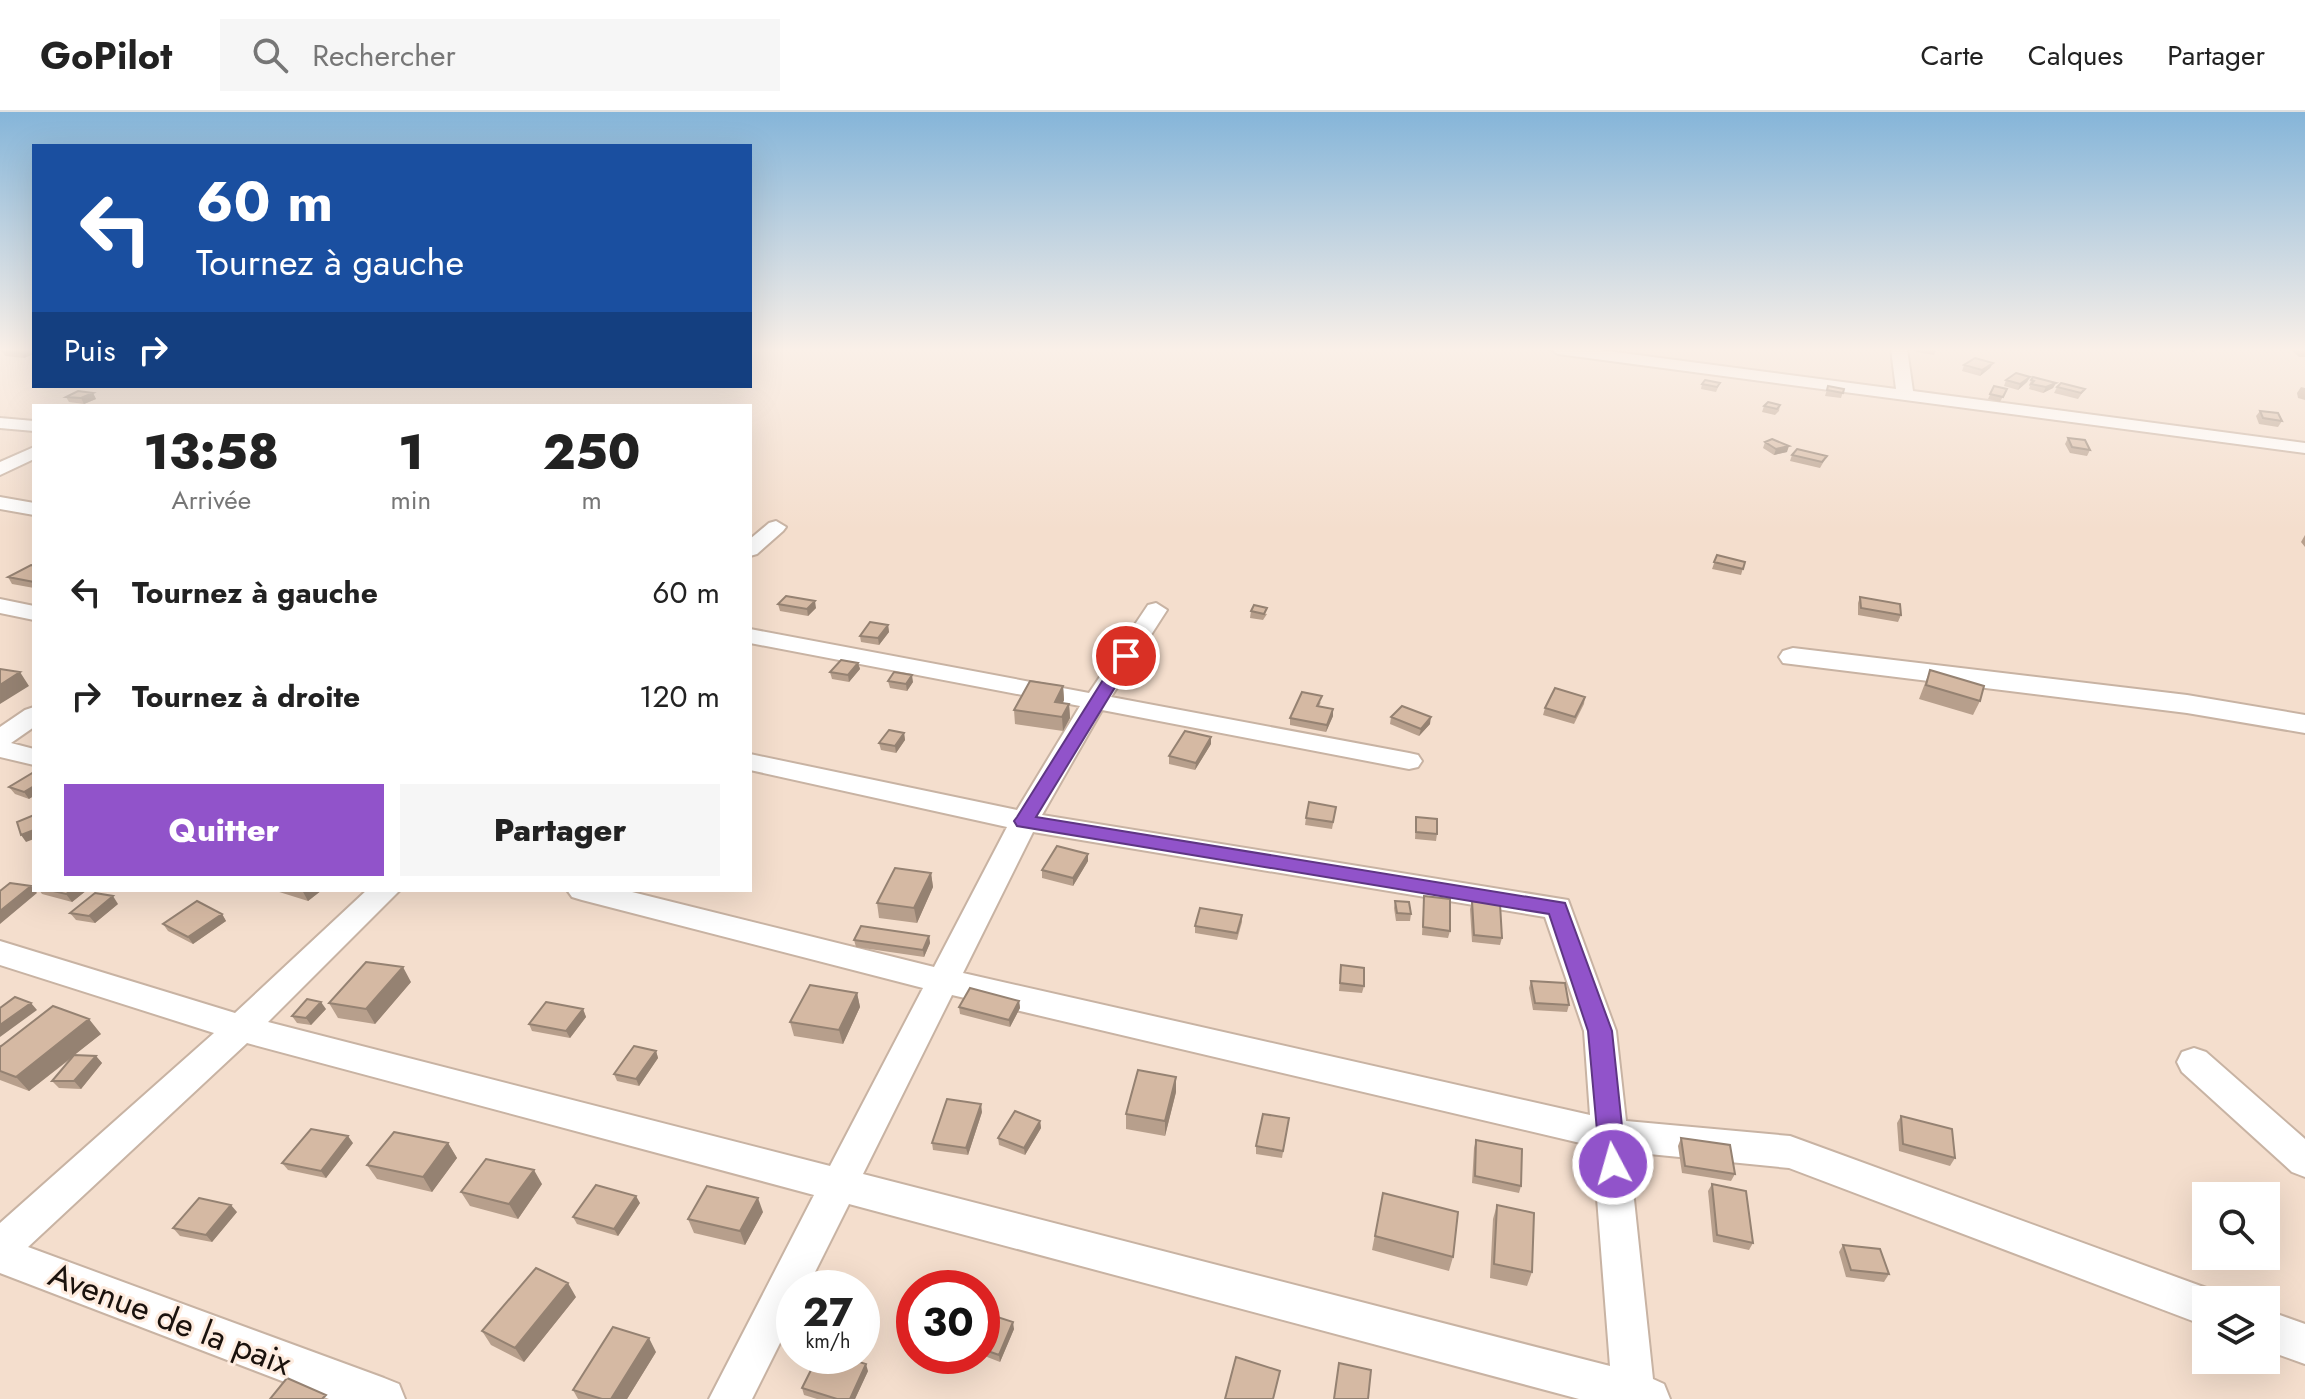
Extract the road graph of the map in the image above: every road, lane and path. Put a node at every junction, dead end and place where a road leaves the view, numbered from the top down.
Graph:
1 (2011, 409) edge
2 (0, 423) edge
3 (32, 426) edge
4 (2305, 448) edge
5 (32, 453) edge
6 (0, 469) edge
7 (0, 503) edge
8 (32, 509) edge
9 (776, 527) dead end
10 (752, 546) edge
11 (0, 606) edge
12 (1156, 610) dead end
13 (32, 613) edge
14 (752, 636) edge
15 (1793, 657) dead end
16 (1095, 702) junction
17 (32, 716) edge
18 (2305, 724) edge
19 (0, 739) edge
20 (0, 749) edge
21 (32, 757) edge
22 (1409, 761) dead end
23 (752, 762) edge
24 (1024, 821) junction
25 (383, 892) edge
26 (590, 892) edge
27 (0, 953) edge
28 (943, 981) junction
29 (241, 1028) junction
30 (2194, 1062) dead end
31 (1610, 1135) junction
32 (2305, 1161) edge
33 (839, 1184) junction
34 (0, 1248) edge
35 (0, 1255) edge
36 (2192, 1302) edge
37 (2280, 1335) edge
38 (2305, 1344) edge
39 (1640, 1397) edge
40 (384, 1399) edge
41 (730, 1399) edge

1 - 4 street
2 - 3 street
5 - 6 street
7 - 8 street
9 - 10 street
11 - 13 street
12 - 16 street
14 - 16 street
15 - 18 street
16 - 22 street
16 - 24 street
17 - 19 street
20 - 21 street
23 - 24 street
24 - 28 street
24 - 31 street
25 - 29 street
26 - 28 street
27 - 29 street
28 - 31 street
28 - 33 street
29 - 33 street
29 - 34 street
30 - 32 street
31 - 36 street
31 - 39 street
33 - 39 street
33 - 41 street
35 - 40 street, Avenue de la paix
37 - 38 street

